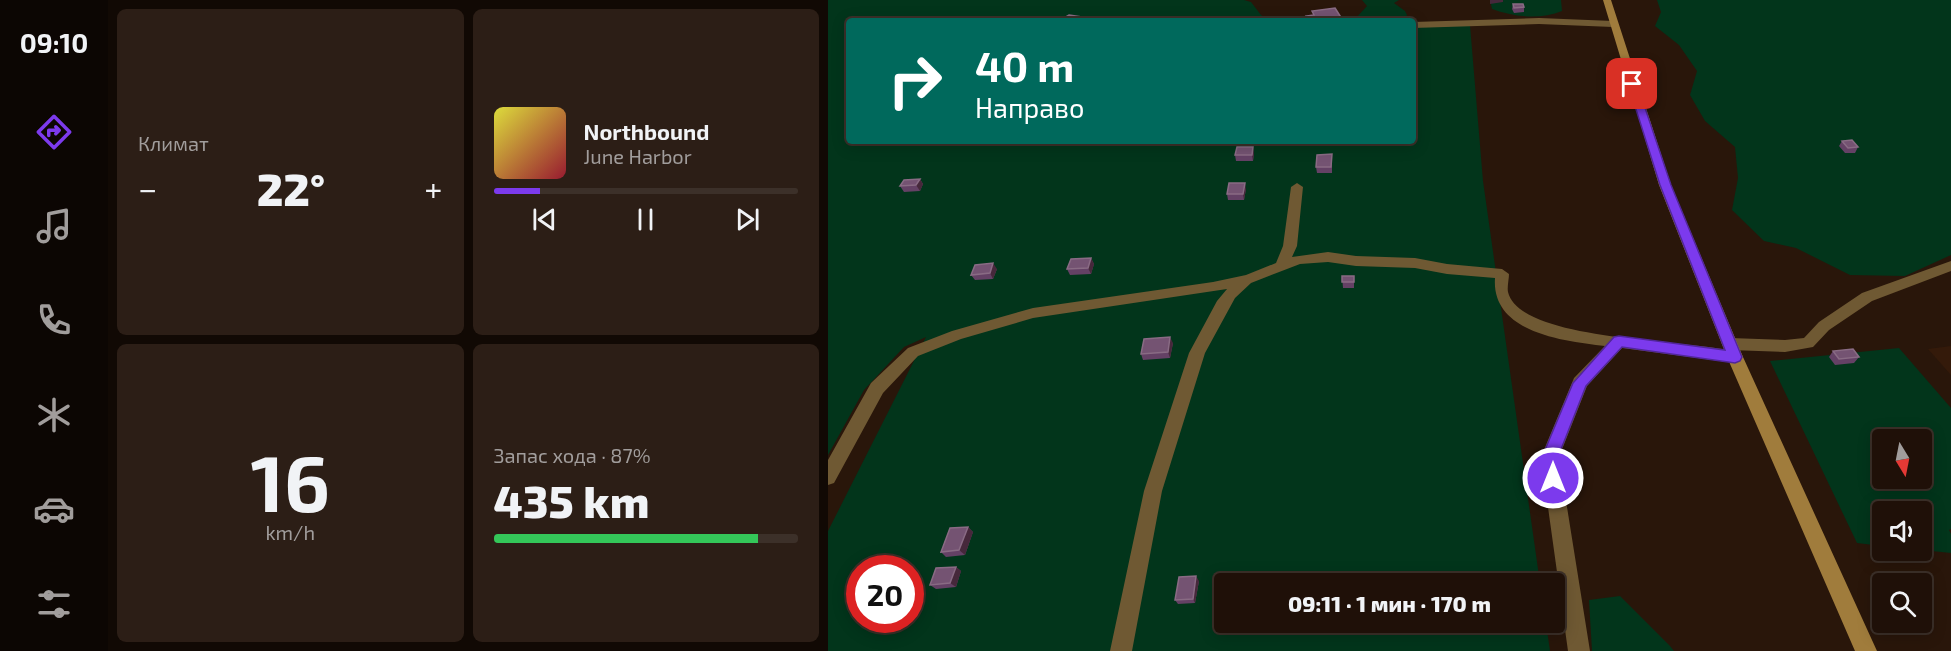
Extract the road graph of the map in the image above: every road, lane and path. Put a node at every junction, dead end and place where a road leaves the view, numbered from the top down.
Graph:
1 (1607, 0) edge
2 (1613, 24) junction
3 (1416, 25) edge
4 (1297, 187) dead end
5 (1282, 266) junction
6 (1951, 266) edge
7 (1249, 279) junction
8 (1619, 341) junction
9 (1732, 351) junction
10 (828, 477) edge
11 (1121, 651) edge
12 (1579, 651) edge
13 (1866, 651) edge

1 - 2 street
2 - 3 lane
2 - 9 street
4 - 5 lane
5 - 7 lane
5 - 8 lane
6 - 9 lane
7 - 10 lane
7 - 11 lane
8 - 9 lane
8 - 12 lane
9 - 13 street

